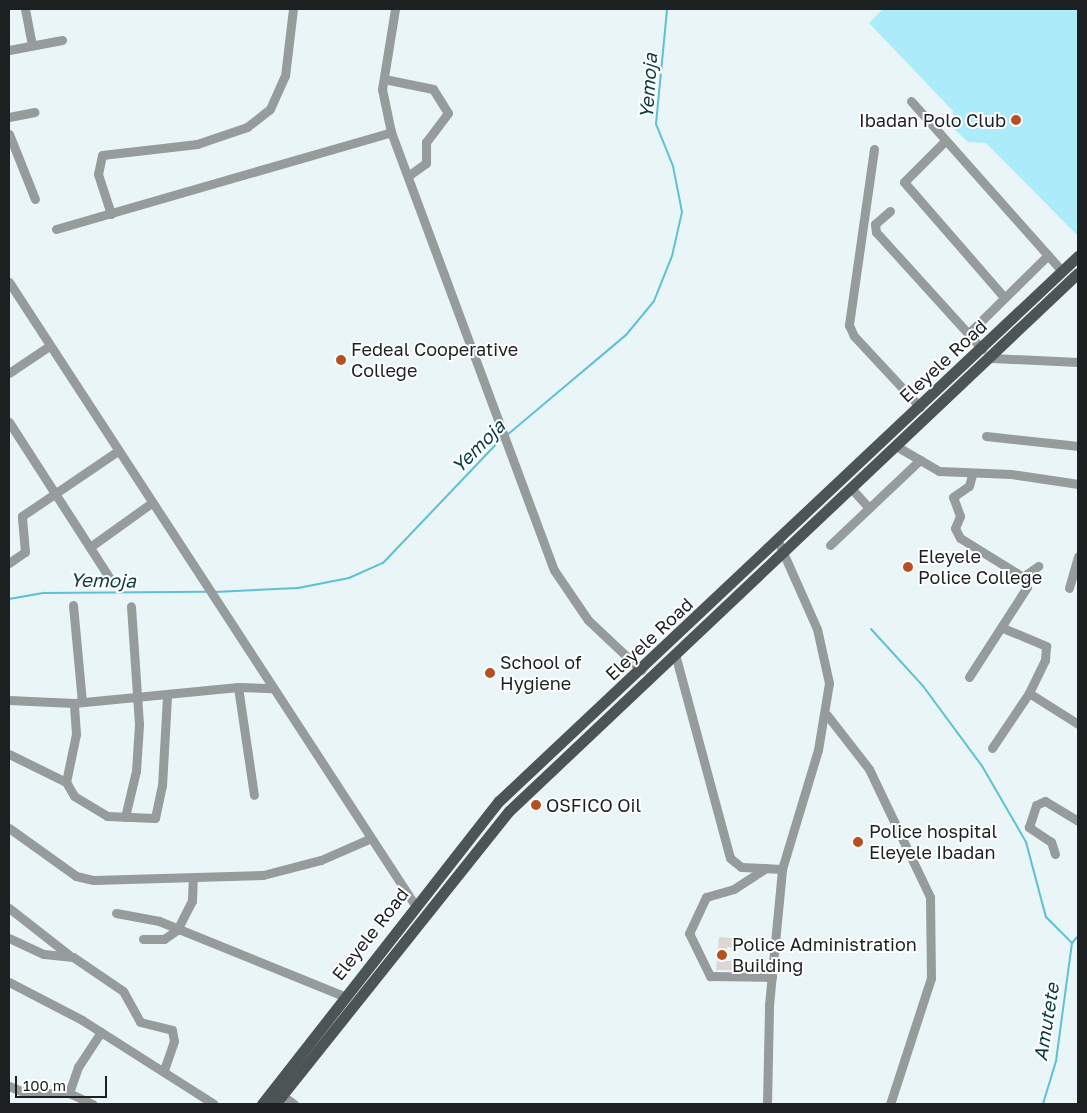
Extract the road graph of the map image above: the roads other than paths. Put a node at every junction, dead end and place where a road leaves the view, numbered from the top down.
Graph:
1 (25, 9) edge
2 (293, 9) edge
3 (395, 9) edge
4 (62, 40) dead end
5 (32, 44) junction
6 (9, 50) edge
7 (384, 79) junction
8 (911, 101) dead end
9 (35, 112) dead end
10 (9, 118) edge
11 (391, 132) junction
12 (9, 134) edge
13 (945, 141) junction
14 (874, 149) dead end
15 (408, 176) junction
16 (36, 199) dead end
17 (890, 211) dead end
18 (111, 214) junction
19 (56, 229) dead end
20 (1048, 255) junction
21 (1078, 256) edge
22 (1062, 271) junction
23 (1078, 273) edge
24 (9, 282) edge
25 (12, 295) edge
26 (1003, 296) junction
27 (968, 333) junction
28 (49, 346) junction
29 (982, 349) junction
30 (991, 358) junction
31 (1078, 362) edge
32 (9, 373) edge
33 (920, 406) junction
34 (9, 422) edge
35 (986, 436) dead end
36 (896, 446) junction
37 (1078, 446) edge
38 (116, 452) junction
39 (920, 460) junction
40 (972, 475) junction
41 (1078, 484) edge
42 (851, 488) junction
43 (54, 492) junction
44 (150, 504) junction
45 (869, 508) junction
46 (780, 546) junction
47 (830, 546) dead end
48 (90, 547) junction
49 (1078, 556) edge
50 (9, 563) edge
51 (1038, 566) dead end
52 (1023, 577) junction
53 (111, 580) dead end
54 (1069, 588) dead end
55 (73, 606) dead end
56 (131, 606) dead end
57 (1003, 628) junction
58 (675, 654) junction
59 (640, 670) junction
60 (969, 678) dead end
61 (238, 687) junction
62 (271, 688) junction
63 (1029, 693) junction
64 (167, 696) junction
65 (9, 700) edge
66 (140, 700) junction
67 (78, 703) junction
68 (826, 713) junction
69 (1078, 724) edge
70 (992, 748) dead end
71 (9, 754) edge
72 (66, 782) junction
73 (254, 795) dead end
74 (499, 801) junction
75 (508, 811) junction
76 (125, 817) junction
77 (1078, 820) edge
78 (9, 828) edge
79 (369, 839) junction
80 (1055, 854) dead end
81 (767, 868) junction
82 (782, 868) junction
83 (193, 878) junction
84 (415, 905) junction
85 (9, 908) edge
86 (116, 913) dead end
87 (177, 930) junction
88 (9, 938) edge
89 (143, 940) dead end
90 (69, 955) junction
91 (772, 977) junction
92 (9, 982) edge
93 (344, 996) junction
94 (101, 1032) junction
95 (164, 1070) junction
96 (9, 1086) edge
97 (69, 1093) junction
98 (273, 1099) edge
99 (92, 1104) edge
100 (214, 1104) edge
101 (294, 1104) edge
102 (768, 1104) edge
103 (890, 1104) edge

1 - 5 street
2 - 18 street
3 - 7 street
4 - 5 street
5 - 6 street
7 - 11 street
7 - 15 street
8 - 13 street
9 - 10 street
11 - 15 street
11 - 18 street
12 - 16 street
13 - 20 street
13 - 26 street
14 - 33 street
15 - 59 street
17 - 27 street
18 - 19 street
20 - 22 street
20 - 26 street
21 - 22 main road, Eleyele Road
22 - 29 main road, Eleyele Road
23 - 30 main road, Eleyele Road
24 - 25 street
25 - 28 street
26 - 27 street
27 - 29 street
28 - 32 street
28 - 38 street
29 - 33 main road, Eleyele Road
30 - 31 street
30 - 36 main road, Eleyele Road
33 - 46 main road, Eleyele Road
34 - 43 street
35 - 37 street
36 - 39 street
36 - 42 main road, Eleyele Road
38 - 43 street
38 - 44 street
39 - 40 street
39 - 45 street
40 - 41 street
40 - 52 street
42 - 45 street
42 - 46 main road, Eleyele Road
43 - 48 street
43 - 50 street
44 - 48 street
44 - 62 street
45 - 47 street
46 - 58 main road, Eleyele Road
46 - 59 main road, Eleyele Road
46 - 68 street
48 - 53 street
49 - 54 street
51 - 52 street
52 - 57 street
55 - 67 street
56 - 66 street
57 - 60 street
57 - 63 street
58 - 75 main road, Eleyele Road
58 - 81 street
59 - 74 main road, Eleyele Road
61 - 62 street
61 - 64 street
61 - 73 street
62 - 79 street
63 - 69 street
63 - 70 street
64 - 66 street
64 - 76 street
65 - 67 street
66 - 67 street
66 - 76 street
67 - 72 street
68 - 82 street
68 - 103 street
71 - 72 street
72 - 76 street
74 - 75 main road
74 - 84 main road, Eleyele Road
75 - 98 main road, Eleyele Road
77 - 80 street
78 - 83 street
79 - 83 street
79 - 84 street
81 - 82 street
81 - 91 street
82 - 91 street
83 - 87 street
84 - 93 main road, Eleyele Road
85 - 90 street
86 - 87 street
87 - 89 street
87 - 93 street
88 - 90 street
90 - 95 street
91 - 102 street
92 - 94 street
93 - 98 main road, Eleyele Road
94 - 95 street
94 - 97 street
95 - 100 street
96 - 97 street
97 - 99 street
98 - 101 street

